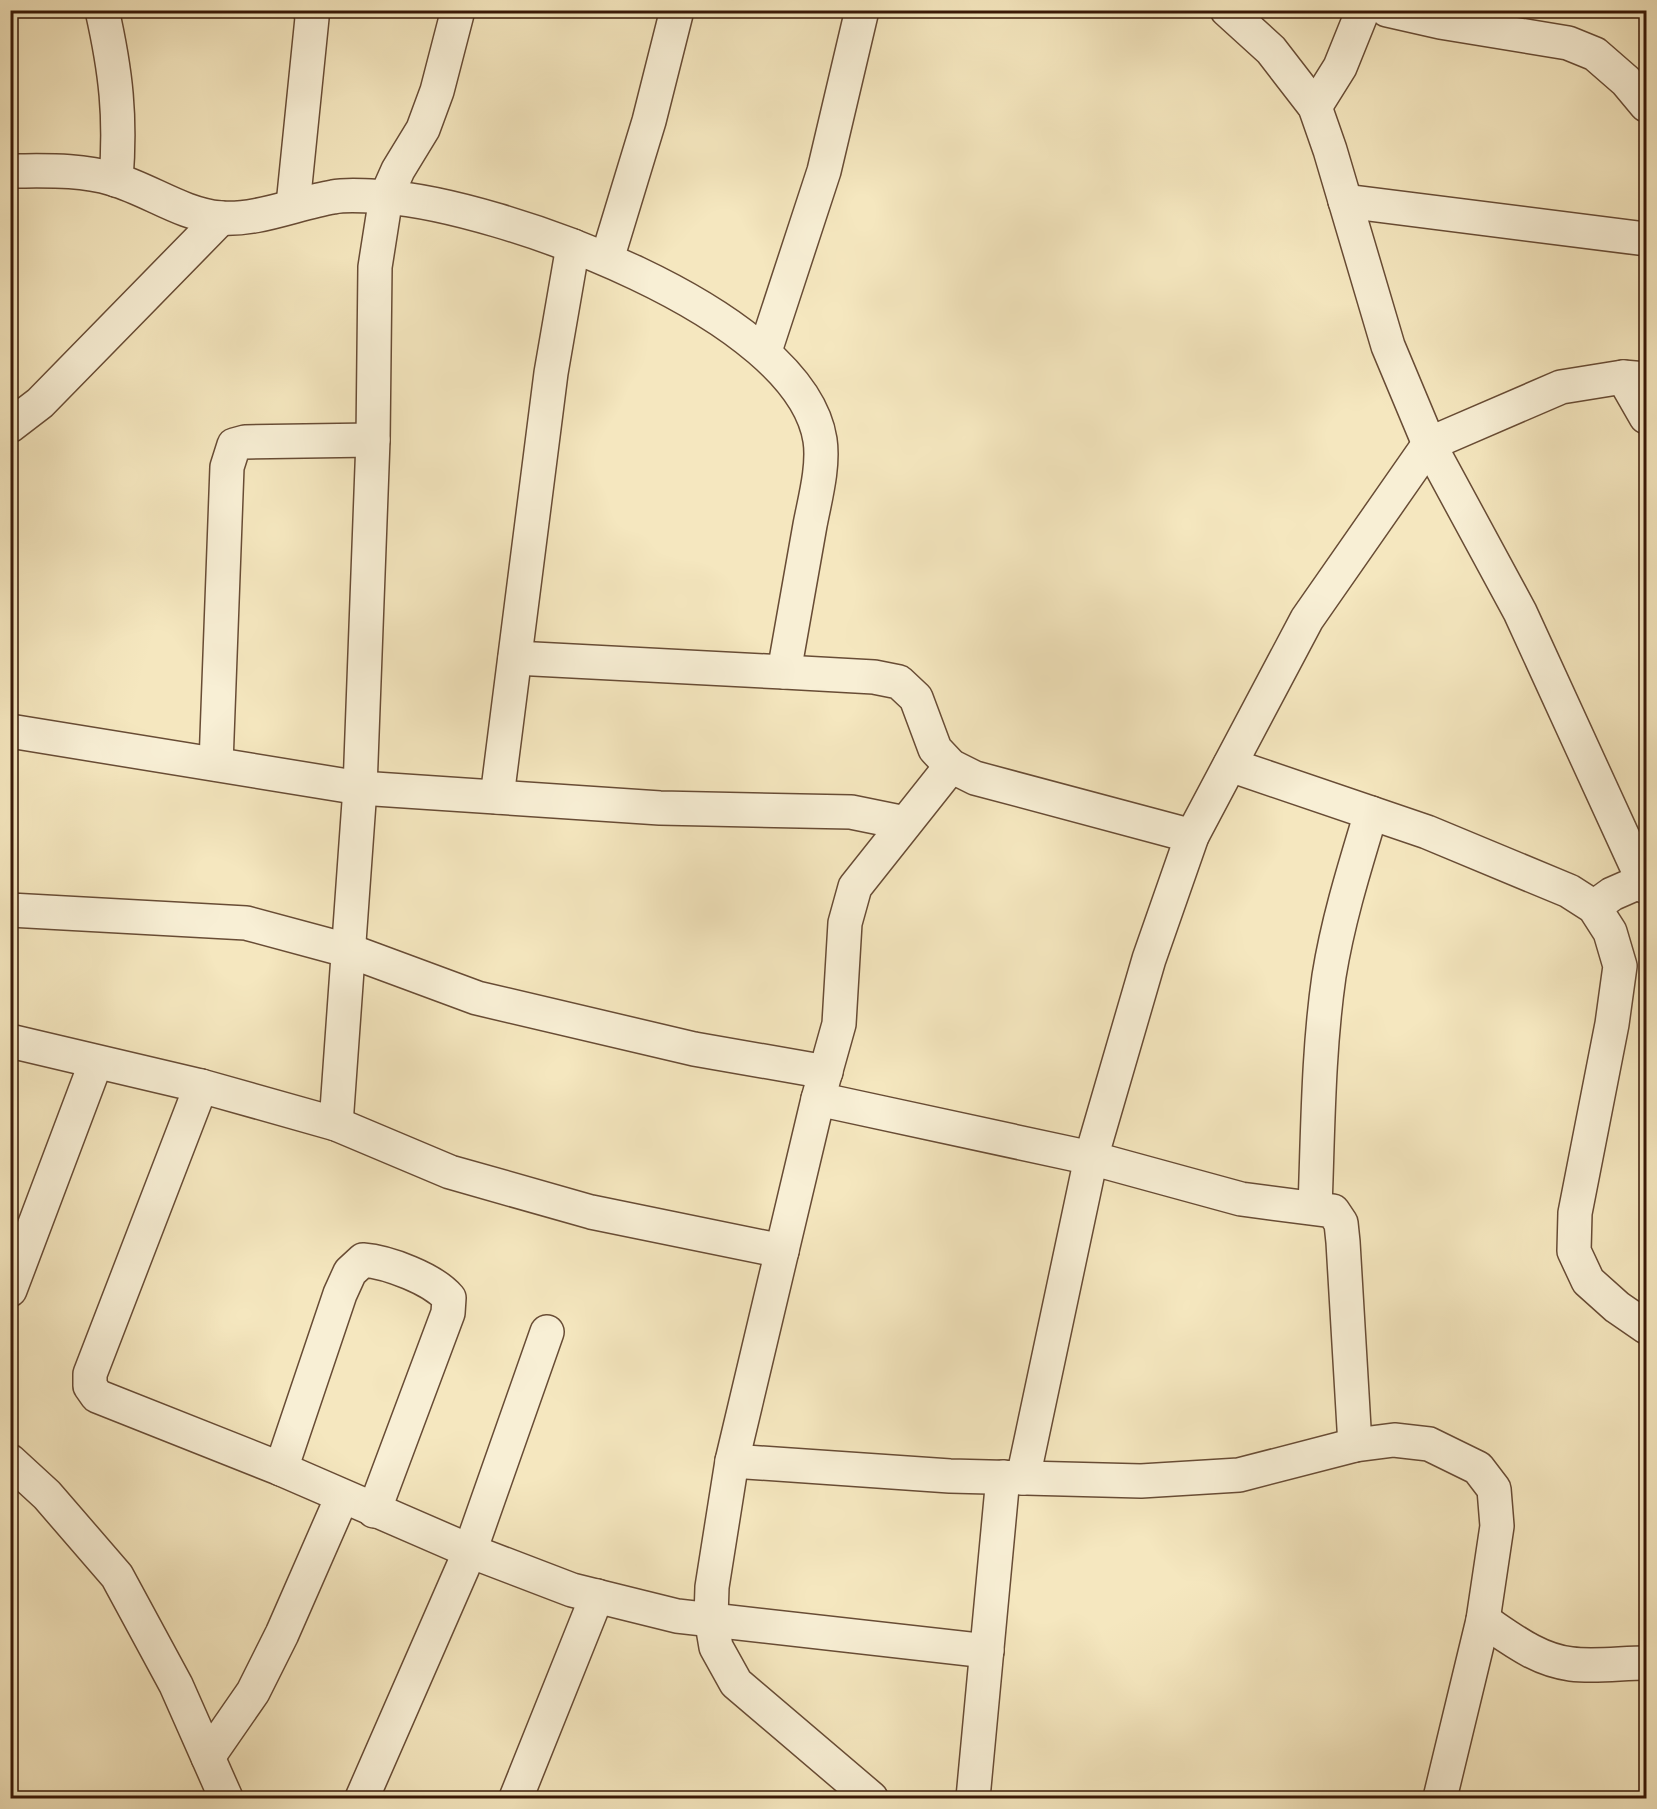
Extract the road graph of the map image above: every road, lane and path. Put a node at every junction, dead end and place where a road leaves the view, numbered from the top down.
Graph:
1 (102, 10) edge
2 (310, 10) edge
3 (458, 10) edge
4 (677, 10) edge
5 (862, 10) edge
6 (1227, 10) edge
7 (1363, 10) edge
8 (1387, 10) edge
9 (1647, 105) edge
10 (1315, 107) junction
11 (10, 171) edge
12 (116, 180) junction
13 (386, 197) junction
14 (1345, 201) junction
15 (293, 205) junction
16 (221, 218) junction
17 (1647, 239) edge
18 (573, 246) junction
19 (607, 259) junction
20 (765, 351) junction
21 (1635, 378) edge
22 (1647, 417) edge
23 (10, 426) edge
24 (374, 440) junction
25 (1429, 444) junction
26 (515, 658) junction
27 (784, 672) junction
28 (10, 731) edge
29 (216, 764) junction
30 (1230, 765) junction
31 (951, 766) junction
32 (360, 788) junction
33 (497, 797) junction
34 (1371, 813) junction
35 (905, 823) junction
36 (1192, 836) junction
37 (1625, 891) edge
38 (10, 910) edge
39 (350, 951) junction
40 (10, 1041) edge
41 (96, 1062) junction
42 (201, 1086) junction
43 (822, 1086) junction
44 (336, 1124) junction
45 (1091, 1158) junction
46 (1315, 1207) junction
47 (782, 1251) junction
48 (10, 1290) edge
49 (1647, 1327) edge
50 (547, 1332) dead end
51 (1355, 1445) junction
52 (10, 1461) edge
53 (732, 1461) junction
54 (281, 1469) junction
55 (1013, 1478) junction
56 (342, 1497) junction
57 (374, 1511) junction
58 (470, 1551) junction
59 (597, 1596) junction
60 (711, 1618) junction
61 (1483, 1620) junction
62 (987, 1651) junction
63 (1647, 1663) edge
64 (208, 1757) junction
65 (226, 1798) edge
66 (362, 1798) edge
67 (516, 1798) edge
68 (871, 1798) edge
69 (973, 1798) edge
70 (1440, 1798) edge

1 - 12 street
2 - 15 street
3 - 13 street
4 - 19 street
5 - 20 street
6 - 10 street
7 - 10 street
8 - 9 street
10 - 14 street
11 - 12 street
12 - 16 street
13 - 15 street
13 - 18 street
13 - 24 street
14 - 17 street
14 - 25 street
15 - 16 street
16 - 23 street
18 - 19 street
18 - 26 street
19 - 20 street
20 - 27 street
21 - 22 street
21 - 25 street
24 - 29 street
24 - 32 street
25 - 30 street
25 - 37 street
26 - 27 street
26 - 33 street
27 - 31 street
28 - 29 street
29 - 32 street
30 - 34 street
30 - 36 street
31 - 35 street
31 - 36 street
32 - 33 street
32 - 39 street
33 - 35 street
34 - 37 street
34 - 46 street
35 - 43 street
36 - 45 street
37 - 49 street
38 - 39 street
39 - 43 street
39 - 44 street
40 - 41 street
41 - 42 street
41 - 48 street
42 - 44 street
42 - 54 street
43 - 45 street
43 - 47 street
44 - 47 street
45 - 46 street
45 - 55 street
46 - 51 street
47 - 53 street
50 - 58 street
51 - 55 street
51 - 61 street
52 - 64 street
53 - 55 street
53 - 60 street
54 - 56 street
54 - 57 street
55 - 62 street
56 - 57 street
56 - 64 street
57 - 58 street
58 - 59 street
58 - 66 street
59 - 60 street
59 - 67 street
60 - 62 street
60 - 68 street
61 - 63 street
61 - 70 street
62 - 69 street
64 - 65 street

